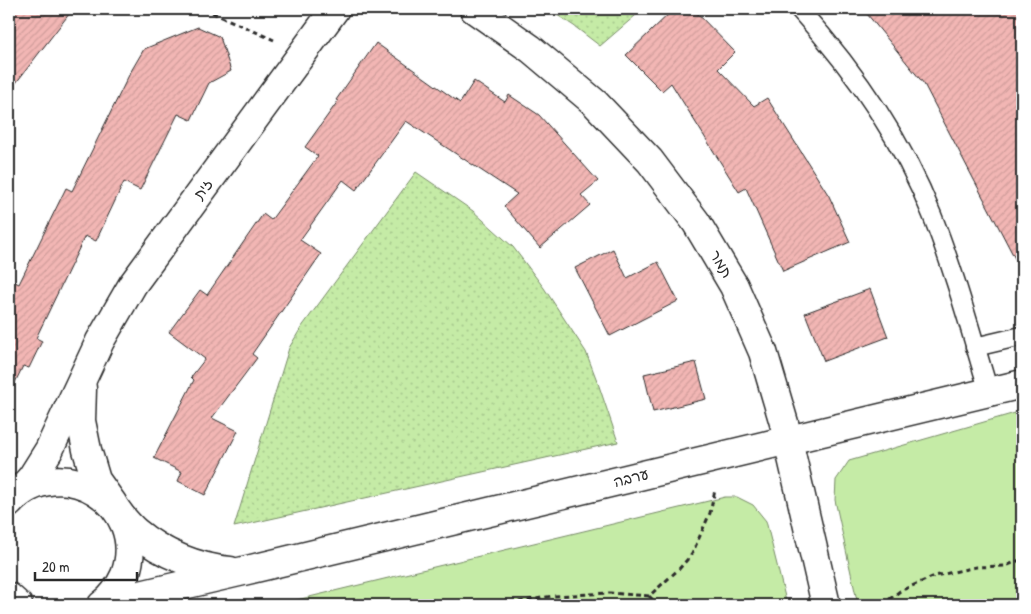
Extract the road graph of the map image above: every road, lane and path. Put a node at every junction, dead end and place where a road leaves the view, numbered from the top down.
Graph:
1 (204, 9) edge
2 (334, 9) edge
3 (474, 9) edge
4 (799, 9) edge
5 (303, 52) junction
6 (1022, 336) edge
7 (975, 347) junction
8 (83, 376) junction
9 (1022, 384) edge
10 (989, 392) junction
11 (787, 441) junction
12 (723, 456) junction
13 (11, 500) edge
14 (116, 510) junction
15 (1022, 559) edge
16 (239, 572) junction
17 (650, 596) junction
18 (9, 598) edge
19 (104, 604) edge
20 (12, 605) edge
21 (18, 605) edge
22 (501, 605) edge
23 (658, 605) edge
24 (826, 605) edge
25 (882, 605) edge

1 - 5 path
2 - 5 street, זית
3 - 11 street, תמר
4 - 7 lane
5 - 8 street, זית
6 - 7 lane
7 - 10 lane
8 - 13 street, זית
8 - 14 street, זית
9 - 10 street, ערבה
10 - 11 street, ערבה
11 - 12 street, ערבה
11 - 24 street, תמר
12 - 16 street, ערבה
12 - 17 path
13 - 14 street
14 - 16 street, ערבה
14 - 19 street
15 - 25 path
16 - 19 street, ערבה
17 - 22 path
17 - 23 path
18 - 20 street
18 - 21 street

